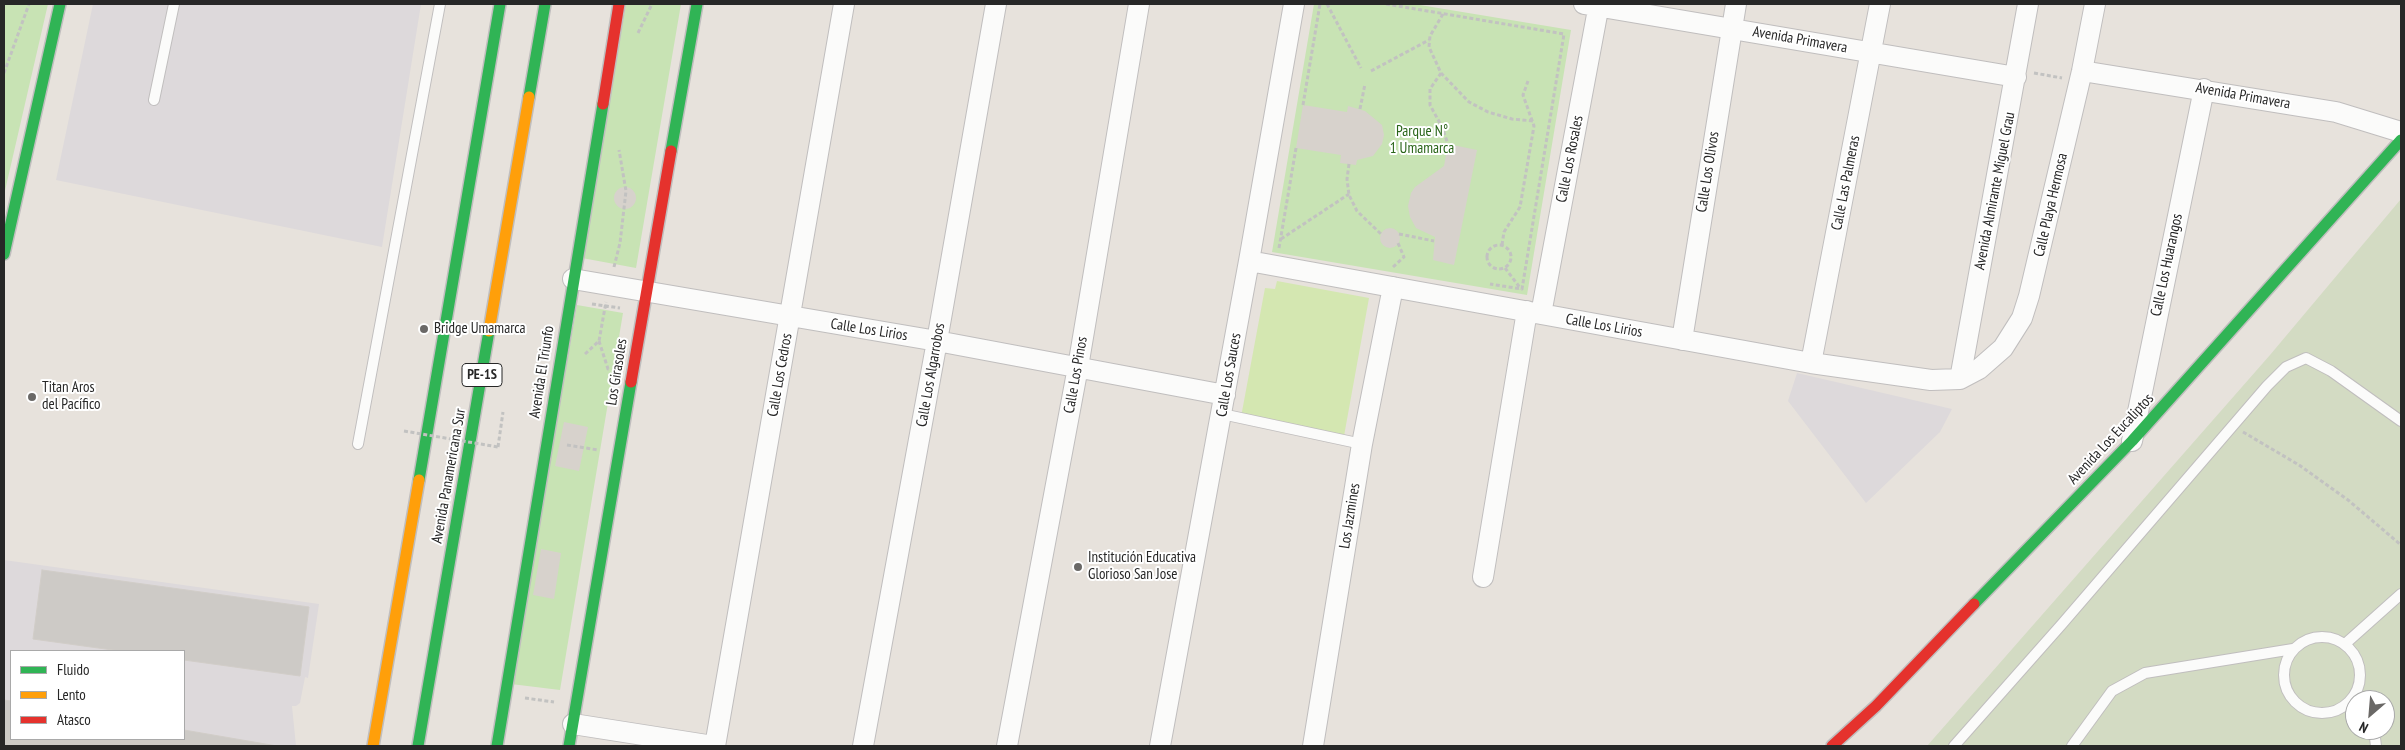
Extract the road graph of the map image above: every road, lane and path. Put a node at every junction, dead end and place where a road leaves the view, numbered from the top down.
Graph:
1 (29, 4) edge
2 (60, 4) edge
3 (174, 4) edge
4 (440, 4) edge
5 (500, 4) edge
6 (545, 4) edge
7 (619, 4) edge
8 (697, 4) edge
9 (844, 4) edge
10 (996, 4) edge
11 (1139, 4) edge
12 (1294, 4) edge
13 (1320, 4) edge
14 (1327, 4) edge
15 (1386, 4) edge
16 (1736, 4) edge
17 (1880, 4) edge
18 (2028, 4) edge
19 (2095, 4) edge
20 (1594, 5) edge
21 (1443, 14) junction
22 (1731, 28) junction
23 (1429, 40) junction
24 (1871, 52) junction
25 (1361, 68) dead end
26 (1372, 71) dead end
27 (4, 73) edge
28 (1441, 74) junction
29 (2017, 74) junction
30 (2081, 76) junction
31 (1528, 81) dead end
32 (1365, 84) dead end
33 (2204, 90) junction
34 (154, 100) dead end
35 (1303, 105) dead end
36 (1360, 108) dead end
37 (1533, 121) junction
38 (2401, 132) edge
39 (2401, 140) edge
40 (1448, 144) dead end
41 (1296, 148) dead end
42 (1348, 164) dead end
43 (1349, 194) junction
44 (1381, 234) dead end
45 (1399, 234) dead end
46 (1280, 239) junction
47 (1434, 240) dead end
48 (1398, 243) dead end
49 (1502, 245) junction
50 (1288, 249) dead end
51 (4, 254) edge
52 (1249, 261) junction
53 (1383, 265) dead end
54 (1393, 267) junction
55 (1402, 268) dead end
56 (1505, 268) junction
57 (573, 279) junction
58 (1485, 283) dead end
59 (1393, 287) junction
60 (1522, 289) junction
61 (645, 291) junction
62 (569, 299) junction
63 (642, 312) junction
64 (1534, 313) junction
65 (790, 317) junction
66 (1682, 340) junction
67 (599, 341) dead end
68 (938, 341) junction
69 (1811, 363) junction
70 (1078, 367) junction
71 (608, 369) dead end
72 (1960, 379) junction
73 (1223, 404) junction
74 (503, 412) dead end
75 (2401, 421) edge
76 (2233, 426) junction
77 (404, 431) dead end
78 (2132, 441) junction
79 (358, 444) dead end
80 (559, 444) dead end
81 (1362, 444) junction
82 (598, 450) dead end
83 (2401, 545) edge
84 (1484, 577) dead end
85 (2401, 594) edge
86 (2345, 644) junction
87 (2294, 649) junction
88 (385, 671) junction
89 (2358, 690) edge
90 (505, 695) junction
91 (560, 703) dead end
92 (2345, 706) edge
93 (573, 724) junction
94 (364, 746) edge
95 (373, 746) edge
96 (418, 746) edge
97 (496, 746) edge
98 (569, 746) edge
99 (714, 746) edge
100 (863, 746) edge
101 (1007, 746) edge
102 (1160, 746) edge
103 (1312, 746) edge
104 (1832, 746) edge
105 (1954, 746) edge
106 (2072, 746) edge

1 - 27 path
2 - 51 main road
3 - 34 lane
4 - 79 lane
5 - 88 main road, Avenida Panamericana Sur
6 - 96 main road, Avenida Panamericana Sur / PE-1S
7 - 57 main road, Avenida El Triunfo
8 - 61 main road, Los Girasoles
9 - 65 street, Calle Los Cedros
10 - 68 street, Calle Los Algarrobos
11 - 70 street, Calle Los Pinos
12 - 52 street, Calle Los Sauces
13 - 35 path
14 - 25 path
15 - 21 path
16 - 22 street, Calle Los Olivos
17 - 24 street, Calle Las Palmeras
18 - 29 street, Avenida Almirante Miguel Grau
19 - 30 street, Calle Playa Hermosa
20 - 22 street, Avenida Primavera
20 - 64 street, Calle Los Rosales
21 - 23 path
21 - 60 path
22 - 24 street, Avenida Primavera
22 - 66 street, Calle Los Olivos
23 - 26 path
23 - 28 path
24 - 29 street, Avenida Primavera
24 - 69 street, Calle Las Palmeras
28 - 37 path
28 - 40 path
29 - 30 path
29 - 72 street, Avenida Almirante Miguel Grau
30 - 33 street, Avenida Primavera
30 - 72 street, Calle Playa Hermosa
31 - 37 path
32 - 36 path
33 - 38 street, Avenida Primavera
33 - 78 street, Calle Los Huarangos
37 - 49 path
39 - 78 main road, Avenida Los Eucaliptos
41 - 46 path
42 - 43 path
43 - 44 path
43 - 46 path
45 - 47 path
46 - 50 path
48 - 54 path
49 - 56 path
49 - 56 path
52 - 59 street, Calle Los Lirios
52 - 73 street, Calle Los Sauces
53 - 54 path
54 - 55 path
56 - 60 path
57 - 61 street, Calle Los Lirios
57 - 62 main road, Avenida El Triunfo
58 - 60 path
59 - 64 street, Calle Los Lirios
59 - 81 street, Los Jazmines
61 - 63 main road, Los Girasoles
61 - 65 street, Calle Los Lirios
62 - 63 path
62 - 90 main road, Avenida El Triunfo
63 - 93 main road, Los Girasoles
64 - 66 street, Calle Los Lirios
64 - 84 street, Calle Los Rosales
65 - 68 street, Calle Los Lirios
65 - 99 street, Calle Los Cedros
66 - 69 street, Calle Los Lirios
67 - 71 path
68 - 70 street, Calle Los Lirios
68 - 100 street, Calle Los Algarrobos
69 - 72 street, Calle Los Lirios
70 - 73 street, Calle Los Lirios
70 - 101 street, Calle Los Pinos
73 - 81 lane
73 - 102 street, Calle Los Sauces
74 - 77 path, bridge
75 - 76 lane
76 - 83 path
76 - 105 lane
78 - 104 main road, Avenida Los Eucaliptos
80 - 82 path
81 - 103 street, Los Jazmines
85 - 86 lane
86 - 87 lane
86 - 89 lane
87 - 92 lane
87 - 106 lane
88 - 94 main road
88 - 95 main road, Avenida Panamericana Sur
90 - 91 path
90 - 97 main road, Avenida El Triunfo
93 - 98 main road, Los Girasoles
93 - 99 street

